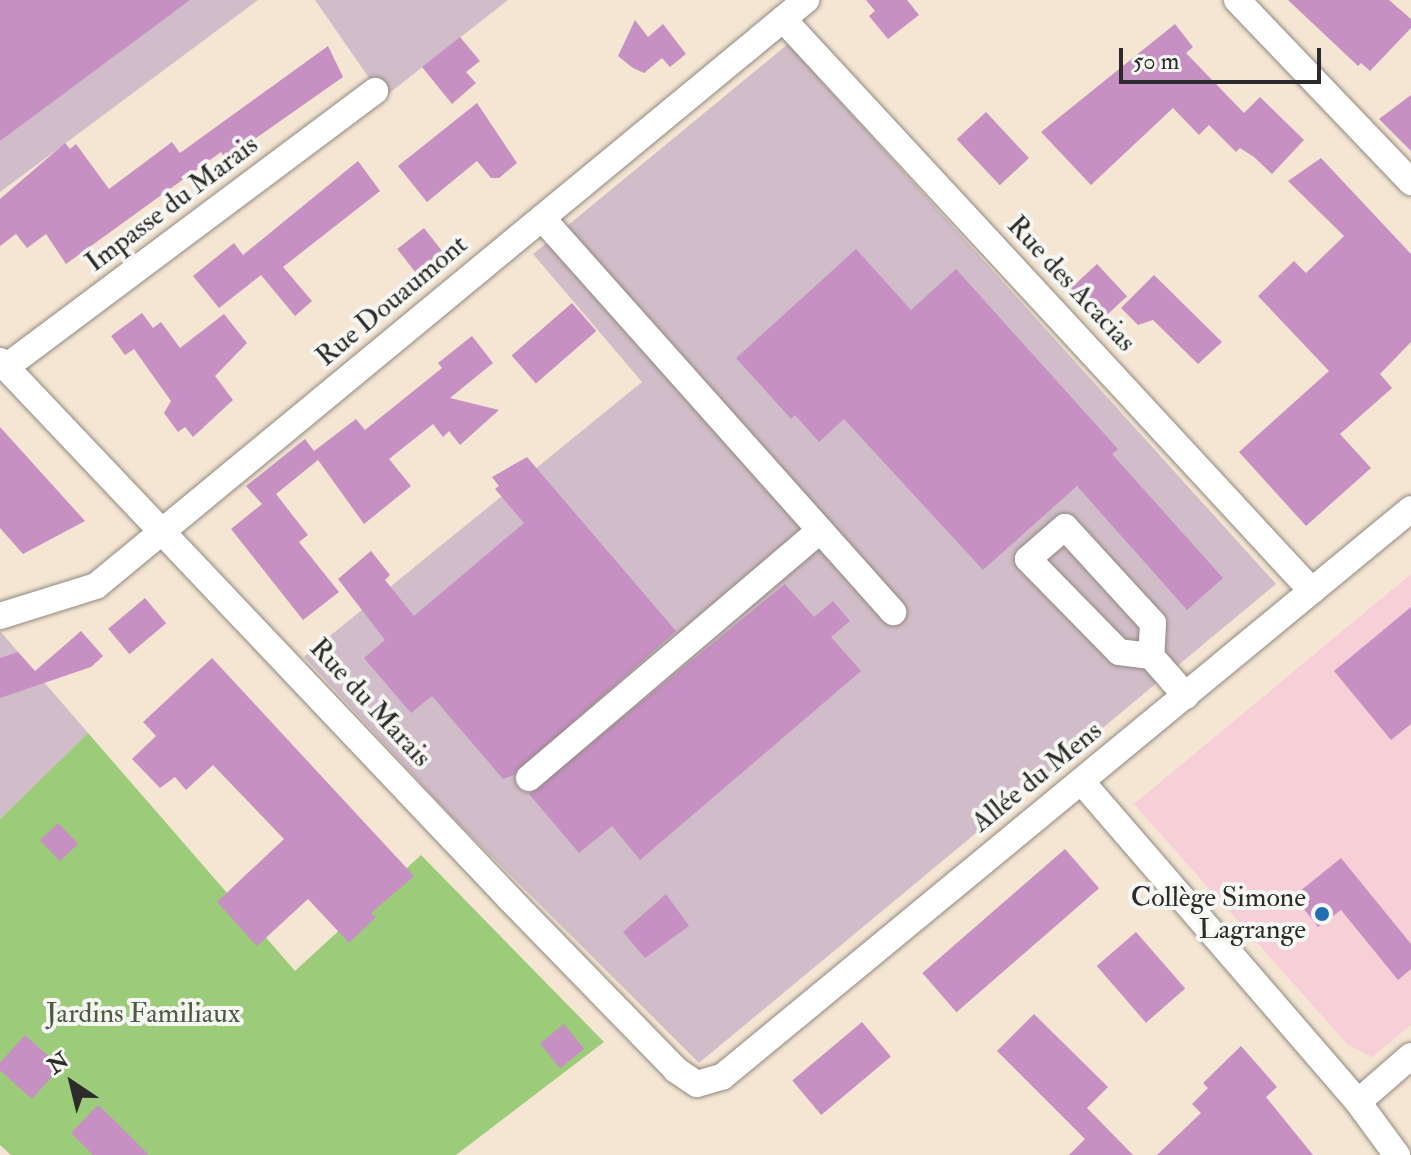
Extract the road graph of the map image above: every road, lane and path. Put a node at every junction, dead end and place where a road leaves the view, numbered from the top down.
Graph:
1 (806, 0) edge
2 (1237, 0) edge
3 (783, 19) junction
4 (375, 91) dead end
5 (1411, 182) edge
6 (542, 218) junction
7 (3, 364) edge
8 (1411, 509) edge
9 (165, 529) junction
10 (820, 530) junction
11 (1312, 591) junction
12 (893, 612) dead end
13 (0, 616) edge
14 (1151, 656) junction
15 (1186, 696) junction
16 (529, 778) dead end
17 (1081, 781) junction
18 (1411, 1056) edge
19 (697, 1084) joint
20 (1358, 1102) junction
21 (1397, 1155) edge

1 - 3 street, Rue Douaumont
2 - 5 street
3 - 6 street, Rue Douaumont
3 - 11 street, Rue des Acacias
4 - 7 street, Impasse du Marais
6 - 9 street, Rue Douaumont
6 - 10 street
7 - 9 street, Rue du Marais
8 - 11 street, Allée du Mens
9 - 13 street, Rue Douaumont
9 - 19 street, Rue du Marais
10 - 12 street
10 - 16 street
11 - 15 street, Allée du Mens
14 - 14 street
14 - 15 street
15 - 17 street, Allée du Mens
17 - 19 street, Allée du Mens
17 - 20 street
18 - 20 street
20 - 21 street

